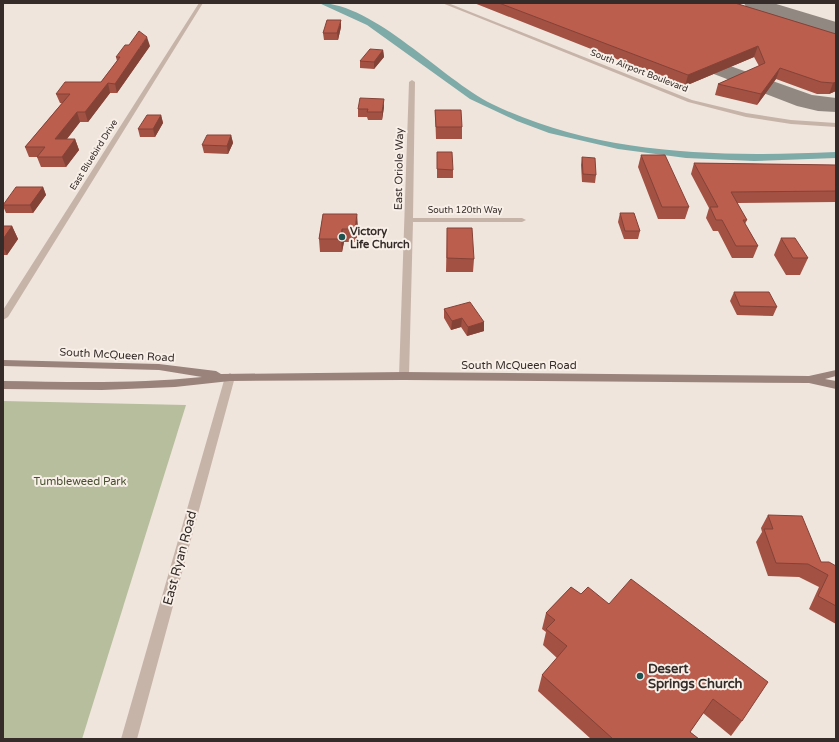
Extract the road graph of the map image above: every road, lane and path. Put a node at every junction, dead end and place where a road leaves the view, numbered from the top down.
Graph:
1 (201, 3) edge
2 (444, 3) edge
3 (456, 3) edge
4 (412, 82) dead end
5 (836, 119) edge
6 (836, 125) edge
7 (408, 220) junction
8 (522, 220) dead end
9 (3, 317) edge
10 (3, 363) edge
11 (836, 373) edge
12 (404, 376) junction
13 (230, 377) junction
14 (809, 379) junction
15 (3, 385) edge
16 (836, 385) edge
17 (130, 739) edge

1 - 9 street, East Bluebird Drive
2 - 6 street, South Airport Boulevard
3 - 5 street, South Airport Boulevard
4 - 7 street, East Oriole Way
7 - 8 street, South 120th Way
7 - 12 street, East Oriole Way
10 - 13 main road, South McQueen Road
11 - 14 main road, South McQueen Road
12 - 13 main road, South McQueen Road
12 - 14 main road, South McQueen Road
13 - 15 main road, South McQueen Road
13 - 17 street, East Ryan Road
14 - 16 main road, South McQueen Road

